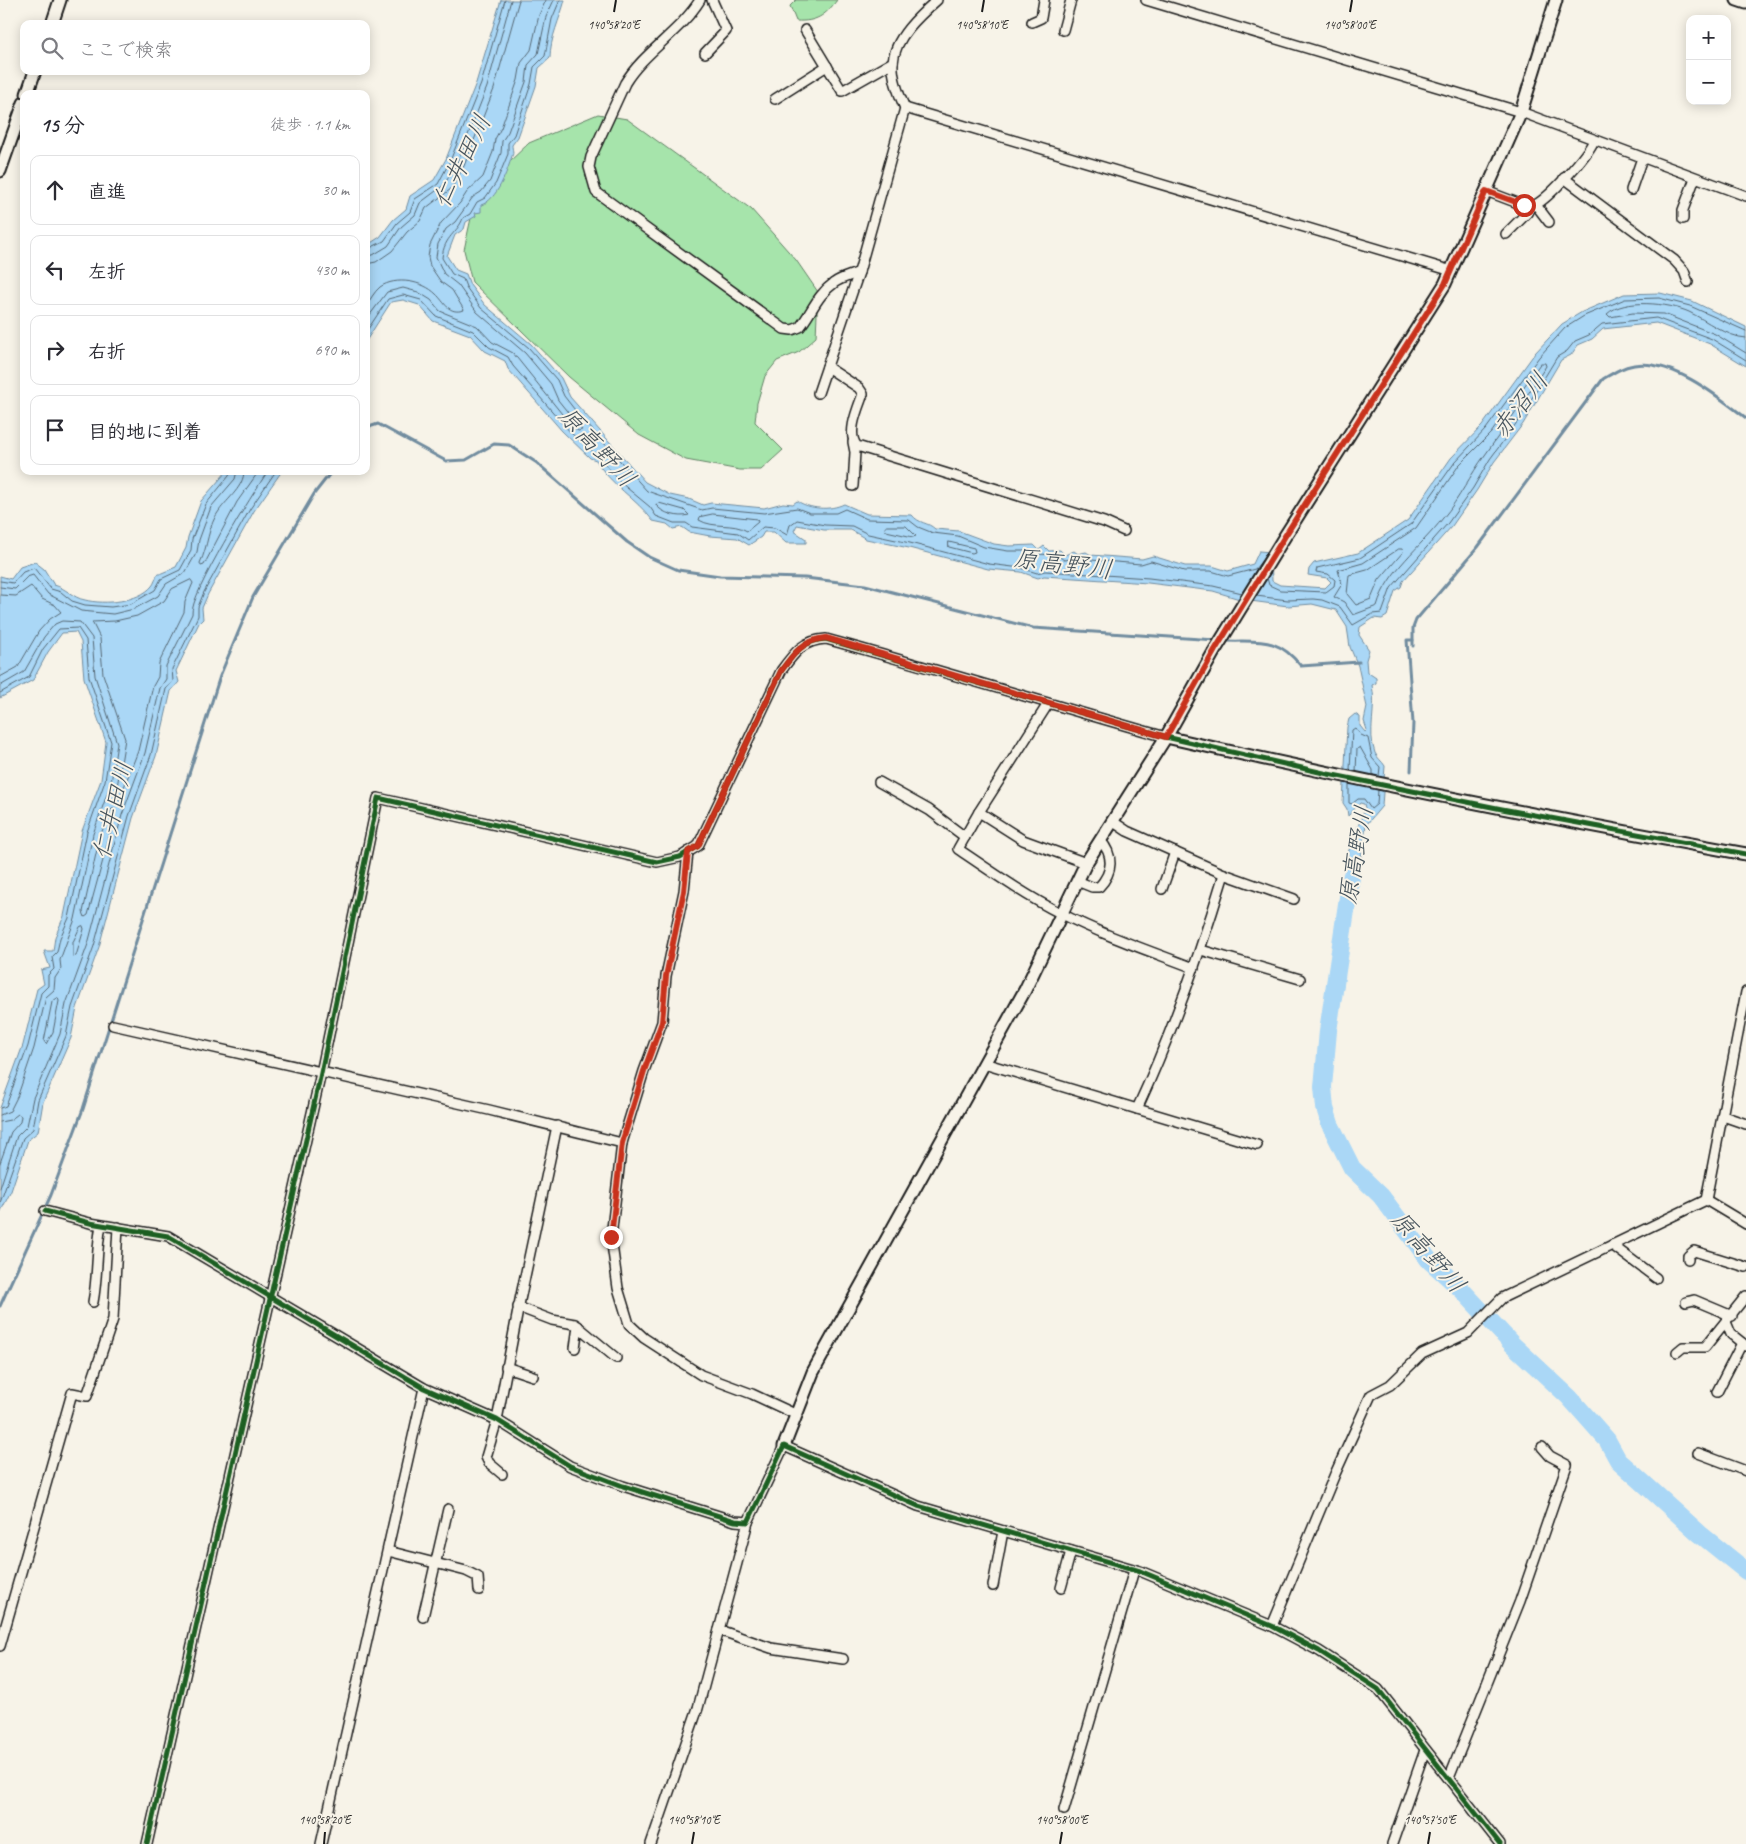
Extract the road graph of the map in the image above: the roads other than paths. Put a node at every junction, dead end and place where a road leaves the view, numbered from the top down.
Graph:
1 (60, 0) edge
2 (700, 0) edge
3 (712, 0) edge
4 (937, 0) edge
5 (1044, 0) edge
6 (1071, 0) edge
7 (1146, 0) edge
8 (1556, 0) edge
9 (1737, 0) edge
10 (1746, 3) edge
11 (53, 20) edge
12 (1032, 22) dead end
13 (805, 30) dead end
14 (1062, 30) dead end
15 (706, 54) dead end
16 (893, 62) junction
17 (827, 66) junction
18 (34, 75) edge
19 (28, 90) edge
20 (775, 99) dead end
21 (905, 108) junction
22 (1521, 112) junction
23 (20, 114) edge
24 (1594, 140) junction
25 (1642, 158) junction
26 (0, 171) edge
27 (1564, 178) junction
28 (1695, 178) junction
29 (1631, 190) dead end
30 (1486, 191) junction
31 (1746, 196) edge
32 (1533, 206) junction
33 (1683, 219) dead end
34 (1549, 222) dead end
35 (1506, 234) dead end
36 (1452, 271) junction
37 (859, 272) junction
38 (1688, 282) dead end
39 (827, 367) junction
40 (818, 394) dead end
41 (852, 442) junction
42 (853, 486) dead end
43 (1124, 531) dead end
44 (1048, 704) junction
45 (1166, 737) junction
46 (879, 782) dead end
47 (979, 812) junction
48 (1112, 821) junction
49 (965, 838) junction
50 (1100, 840) junction
51 (688, 852) junction
52 (1175, 852) junction
53 (1746, 854) edge
54 (1086, 863) junction
55 (1224, 874) junction
56 (1077, 881) junction
57 (1162, 889) dead end
58 (1294, 899) dead end
59 (1061, 914) junction
60 (1201, 950) junction
61 (1194, 968) junction
62 (1300, 979) dead end
63 (1746, 992) edge
64 (113, 1025) dead end
65 (1743, 1028) edge
66 (984, 1063) junction
67 (321, 1073) junction
68 (1137, 1109) junction
69 (1723, 1116) junction
70 (1746, 1124) edge
71 (557, 1126) junction
72 (622, 1143) junction
73 (1257, 1145) dead end
74 (1706, 1200) junction
75 (45, 1211) dead end
76 (101, 1224) junction
77 (1746, 1224) edge
78 (118, 1227) junction
79 (1612, 1245) junction
80 (1688, 1259) dead end
81 (1746, 1267) edge
82 (1656, 1278) dead end
83 (269, 1296) junction
84 (1746, 1296) edge
85 (93, 1302) dead end
86 (1686, 1302) dead end
87 (518, 1307) junction
88 (1729, 1319) junction
89 (578, 1326) junction
90 (1744, 1344) edge
91 (574, 1348) dead end
92 (1677, 1352) dead end
93 (616, 1358) dead end
94 (506, 1367) junction
95 (533, 1376) dead end
96 (424, 1388) junction
97 (1716, 1392) dead end
98 (795, 1414) junction
99 (497, 1420) junction
100 (784, 1446) junction
101 (1542, 1447) dead end
102 (1698, 1454) dead end
103 (1746, 1471) edge
104 (502, 1474) dead end
105 (448, 1510) dead end
106 (748, 1522) junction
107 (1003, 1531) junction
108 (388, 1551) junction
109 (1071, 1551) junction
110 (436, 1562) junction
111 (1134, 1570) junction
112 (993, 1586) dead end
113 (1061, 1588) dead end
114 (479, 1590) dead end
115 (423, 1618) dead end
116 (1272, 1626) junction
117 (718, 1630) junction
118 (0, 1646) edge
119 (843, 1659) dead end
120 (1425, 1750) junction
121 (1449, 1778) junction
122 (1064, 1810) dead end
123 (147, 1844) edge
124 (321, 1844) edge
125 (651, 1844) edge
126 (1392, 1844) edge
127 (1500, 1844) edge

1 - 11 street
2 - 37 street
3 - 15 street
4 - 16 street
5 - 12 street
6 - 14 street
7 - 22 street
8 - 22 street
9 - 10 street
13 - 17 street
16 - 17 street
16 - 21 street
17 - 20 street
18 - 19 street
21 - 36 street
21 - 37 street
22 - 24 street
22 - 30 street
23 - 26 street
24 - 25 street
24 - 27 street
25 - 28 street
25 - 29 street
27 - 32 street
27 - 38 street
28 - 31 street
28 - 33 street
30 - 32 street
30 - 36 street
32 - 34 street
32 - 35 street
36 - 45 street
37 - 39 street
39 - 40 street
39 - 41 street
41 - 42 street
41 - 43 street
44 - 45 street
44 - 47 street
44 - 51 street
45 - 48 street
45 - 53 street
46 - 49 street
47 - 49 street
47 - 54 street
48 - 50 street
48 - 52 street
49 - 59 street
50 - 54 street
50 - 56 street
51 - 67 street
51 - 72 street
52 - 55 street
52 - 57 street
54 - 56 street
55 - 58 street
55 - 60 street
56 - 59 street
59 - 61 street
59 - 66 street
60 - 61 street
60 - 62 street
61 - 68 street
63 - 65 street
64 - 67 street
65 - 69 street
66 - 68 street
66 - 98 street
67 - 71 street
67 - 83 street
68 - 73 street
69 - 70 street
69 - 74 street
71 - 72 street
71 - 87 street
72 - 98 street
74 - 77 street
74 - 79 street
75 - 76 street
76 - 78 street
76 - 85 street
78 - 83 street
78 - 118 street
79 - 82 street
79 - 116 street
80 - 81 street
83 - 96 street
83 - 123 street
84 - 88 street
86 - 88 street
87 - 89 street
87 - 94 street
88 - 90 street
88 - 92 street
89 - 91 street
89 - 93 street
90 - 97 street
94 - 95 street
94 - 99 street
96 - 99 street
96 - 108 street
98 - 100 street
99 - 104 street
99 - 106 street
100 - 106 street
100 - 107 street
101 - 121 street
102 - 103 street
105 - 110 street
106 - 117 street
107 - 109 street
107 - 112 street
108 - 110 street
108 - 124 street
109 - 111 street
109 - 113 street
110 - 114 street
110 - 115 street
111 - 116 street
111 - 122 street
116 - 120 street
117 - 119 street
117 - 125 street
120 - 121 street
120 - 126 street
121 - 127 street

